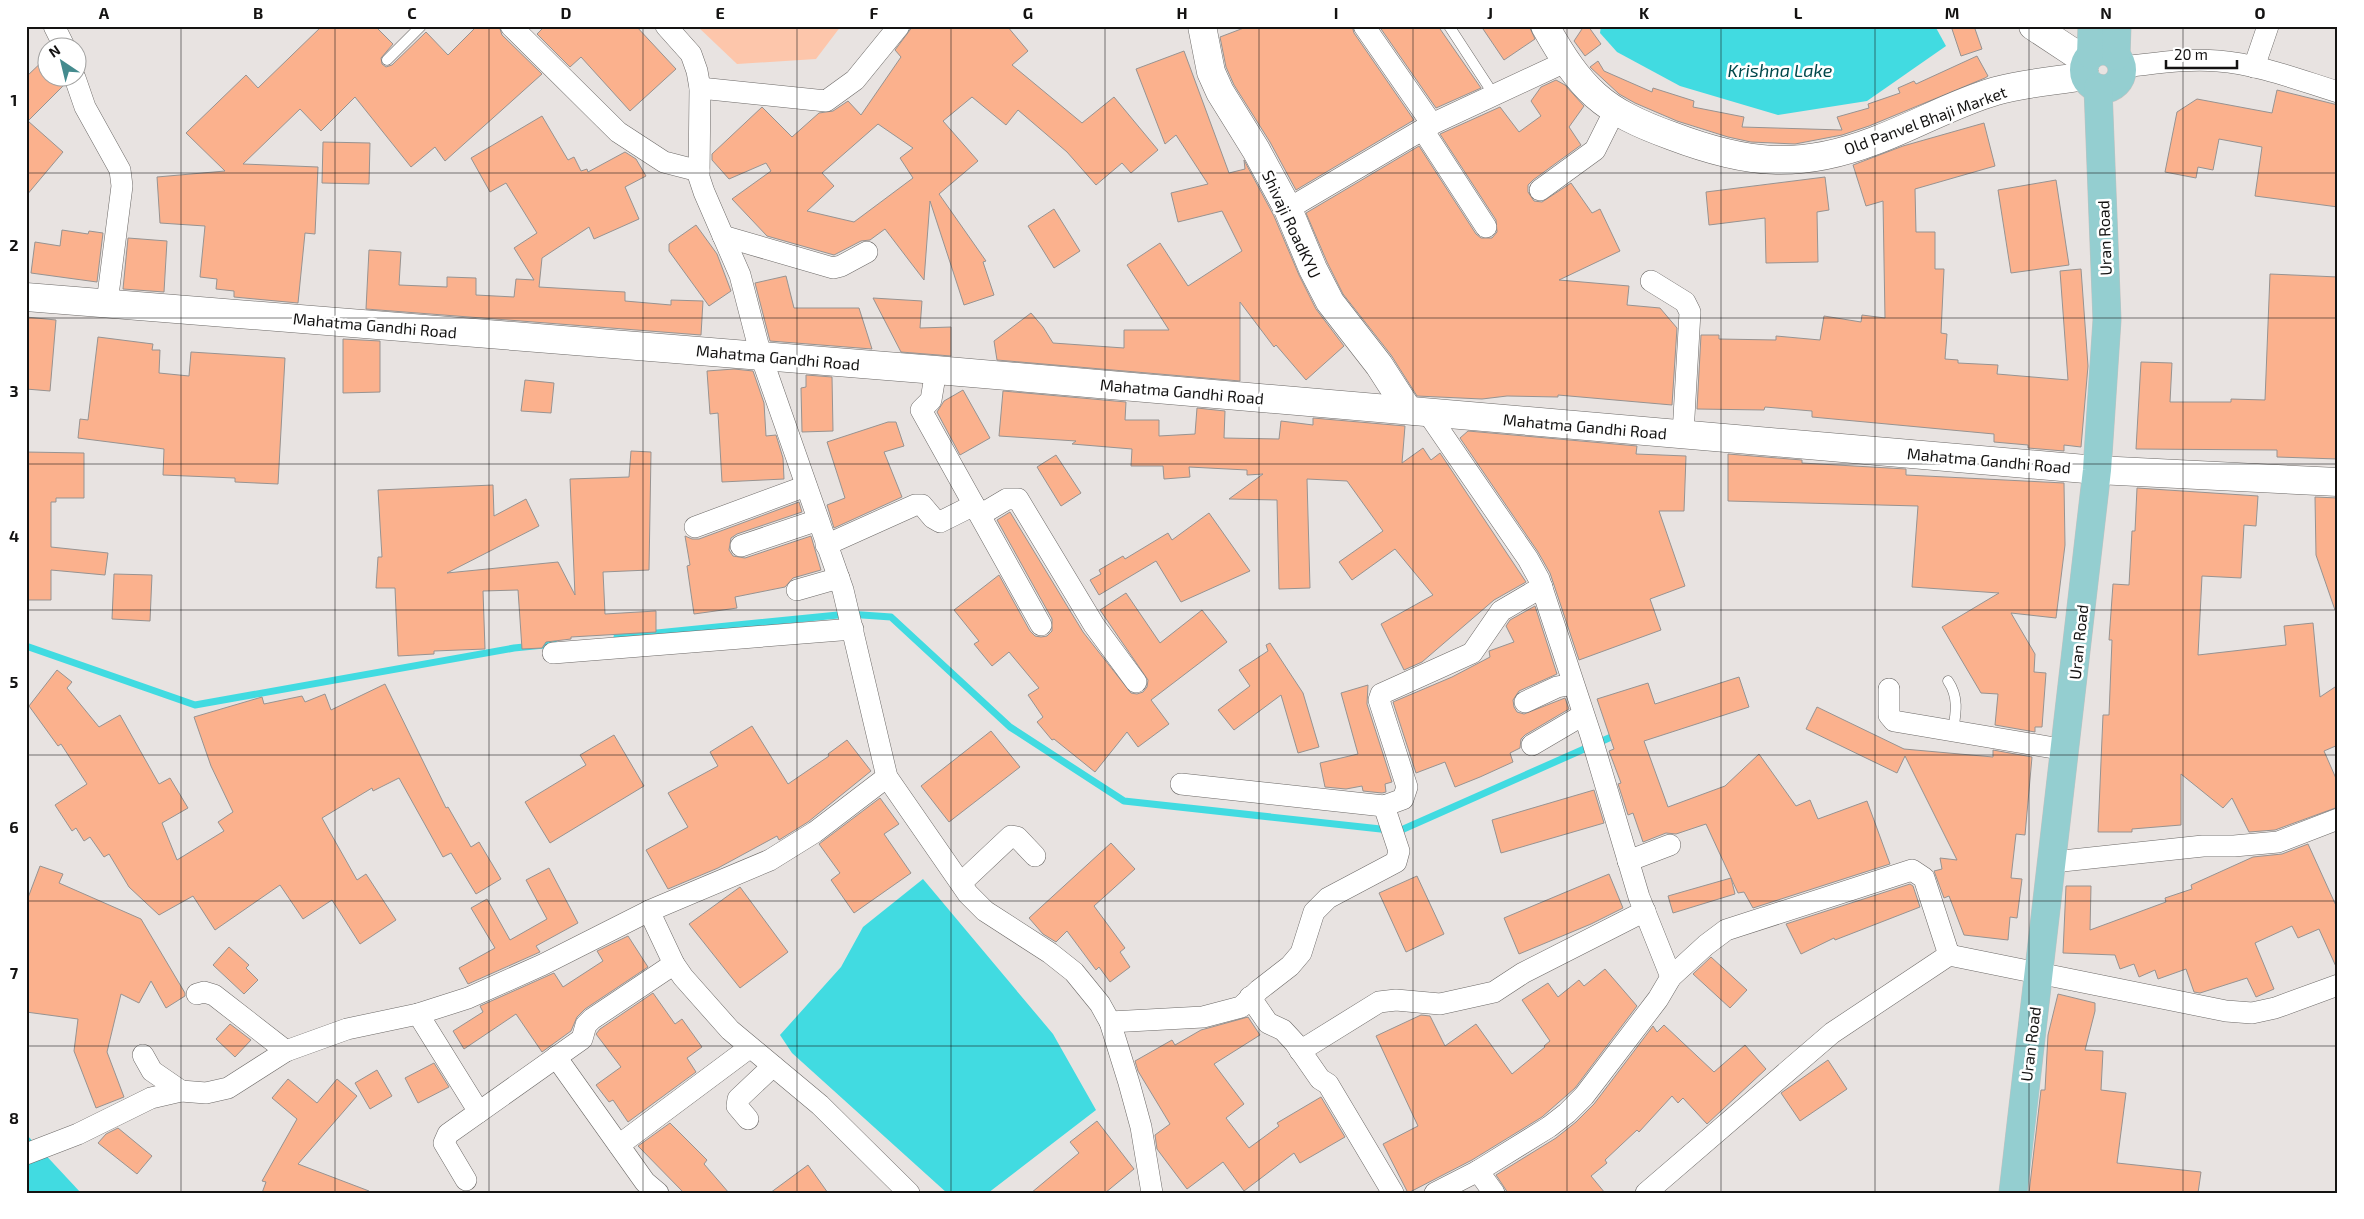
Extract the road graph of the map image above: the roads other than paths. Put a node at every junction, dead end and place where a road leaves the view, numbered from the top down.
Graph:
1 (54, 26) edge
2 (421, 26) edge
3 (666, 26) edge
4 (899, 26) edge
5 (1202, 26) edge
6 (1364, 26) edge
7 (1448, 26) edge
8 (1545, 26) edge
9 (2033, 26) edge
10 (2092, 26) edge
11 (2117, 26) edge
12 (2268, 26) edge
13 (515, 27) edge
14 (60, 38) edge
15 (386, 60) dead end
16 (1565, 62) junction
17 (2100, 67) junction
18 (2254, 67) junction
19 (78, 88) edge
20 (700, 88) junction
21 (2338, 92) edge
22 (1494, 95) junction
23 (1615, 110) junction
24 (1428, 127) junction
25 (699, 170) junction
26 (1540, 190) dead end
27 (1288, 209) junction
28 (1486, 227) dead end
29 (722, 236) junction
30 (867, 252) dead end
31 (1651, 281) dead end
32 (26, 297) edge
33 (107, 303) junction
34 (761, 356) junction
35 (936, 370) junction
36 (1417, 411) junction
37 (1683, 434) junction
38 (2097, 470) junction
39 (2338, 482) edge
40 (806, 486) junction
41 (977, 510) junction
42 (818, 520) junction
43 (695, 527) dead end
44 (826, 545) junction
45 (741, 546) dead end
46 (842, 587) junction
47 (1542, 587) junction
48 (797, 590) dead end
49 (1042, 625) dead end
50 (853, 629) junction
51 (553, 653) dead end
52 (1948, 681) dead end
53 (1136, 682) dead end
54 (1573, 684) junction
55 (1889, 689) dead end
56 (1525, 702) dead end
57 (1583, 715) junction
58 (1953, 731) junction
59 (1532, 745) dead end
60 (2066, 750) junction
61 (887, 777) junction
62 (1181, 784) dead end
63 (1385, 809) junction
64 (2338, 819) edge
65 (1670, 845) dead end
66 (1035, 856) dead end
67 (1628, 861) junction
68 (2053, 862) junction
69 (961, 883) junction
70 (649, 911) junction
71 (1645, 911) junction
72 (1949, 955) junction
73 (674, 964) junction
74 (2038, 974) junction
75 (1671, 977) junction
76 (2338, 985) edge
77 (196, 994) dead end
78 (1250, 998) junction
79 (418, 1014) junction
80 (1110, 1022) junction
81 (749, 1048) junction
82 (286, 1051) junction
83 (1300, 1051) junction
84 (143, 1055) dead end
85 (556, 1057) junction
86 (773, 1066) junction
87 (181, 1091) junction
88 (479, 1112) junction
89 (748, 1119) dead end
90 (619, 1145) junction
91 (26, 1154) edge
92 (1478, 1171) junction
93 (466, 1180) dead end
94 (650, 1190) edge
95 (1440, 1192) edge
96 (909, 1193) edge
97 (1152, 1193) edge
98 (1393, 1193) edge
99 (1494, 1193) edge
100 (1646, 1193) edge
101 (2013, 1193) edge

1 - 14 street
2 - 15 lane
3 - 20 street
4 - 20 street
5 - 27 main road, Shivaji RoadKYU
6 - 24 street
7 - 22 lane
8 - 16 main road, Old Panvel Bhaji Market
9 - 17 main road
10 - 17 main road, Uran Road
11 - 17 main road, Uran Road
12 - 18 street
13 - 25 street
16 - 22 street
16 - 23 main road, Old Panvel Bhaji Market
17 - 18 street
17 - 23 main road, Old Panvel Bhaji Market
17 - 38 main road, Uran Road
18 - 21 street
19 - 33 street
20 - 25 street
22 - 24 street
23 - 26 street
24 - 27 street
24 - 28 street
25 - 29 street
27 - 36 main road, Shivaji RoadKYU
29 - 30 street
29 - 34 street
31 - 37 street
32 - 33 main road, Mahatma Gandhi Road
33 - 34 main road, Mahatma Gandhi Road
34 - 35 main road, Mahatma Gandhi Road
34 - 40 street
35 - 36 main road, Mahatma Gandhi Road
35 - 41 street
36 - 37 main road, Mahatma Gandhi Road
36 - 47 street
37 - 38 main road, Mahatma Gandhi Road
38 - 39 main road, Mahatma Gandhi Road
38 - 60 main road, Uran Road
40 - 42 street
40 - 43 street
41 - 44 street
41 - 49 street
41 - 53 street
42 - 44 street
42 - 45 street
44 - 46 street
46 - 48 street
46 - 50 street
47 - 54 street
47 - 63 street
50 - 51 street
50 - 61 street
52 - 58 lane
54 - 56 street
54 - 57 street
55 - 58 street
57 - 59 street
57 - 67 street
58 - 60 street
60 - 68 main road, Uran Road
61 - 69 street
61 - 70 street
62 - 63 street
63 - 78 street
64 - 68 street
65 - 67 street
66 - 69 street
67 - 71 street
68 - 74 main road, Uran Road
69 - 80 street
70 - 73 street
70 - 79 street
71 - 75 street
71 - 83 street
72 - 74 street
72 - 75 street
72 - 100 street
73 - 81 street
73 - 85 street
74 - 76 street
74 - 101 main road, Uran Road
75 - 92 street
77 - 82 street
78 - 80 street
78 - 83 street
79 - 82 street
79 - 88 street
80 - 97 street
81 - 86 street
81 - 90 street
82 - 87 street
83 - 98 street
84 - 87 street
85 - 88 street
85 - 90 street
86 - 89 street
86 - 96 street
87 - 91 street
88 - 93 street
90 - 94 street
92 - 95 street
92 - 99 street

